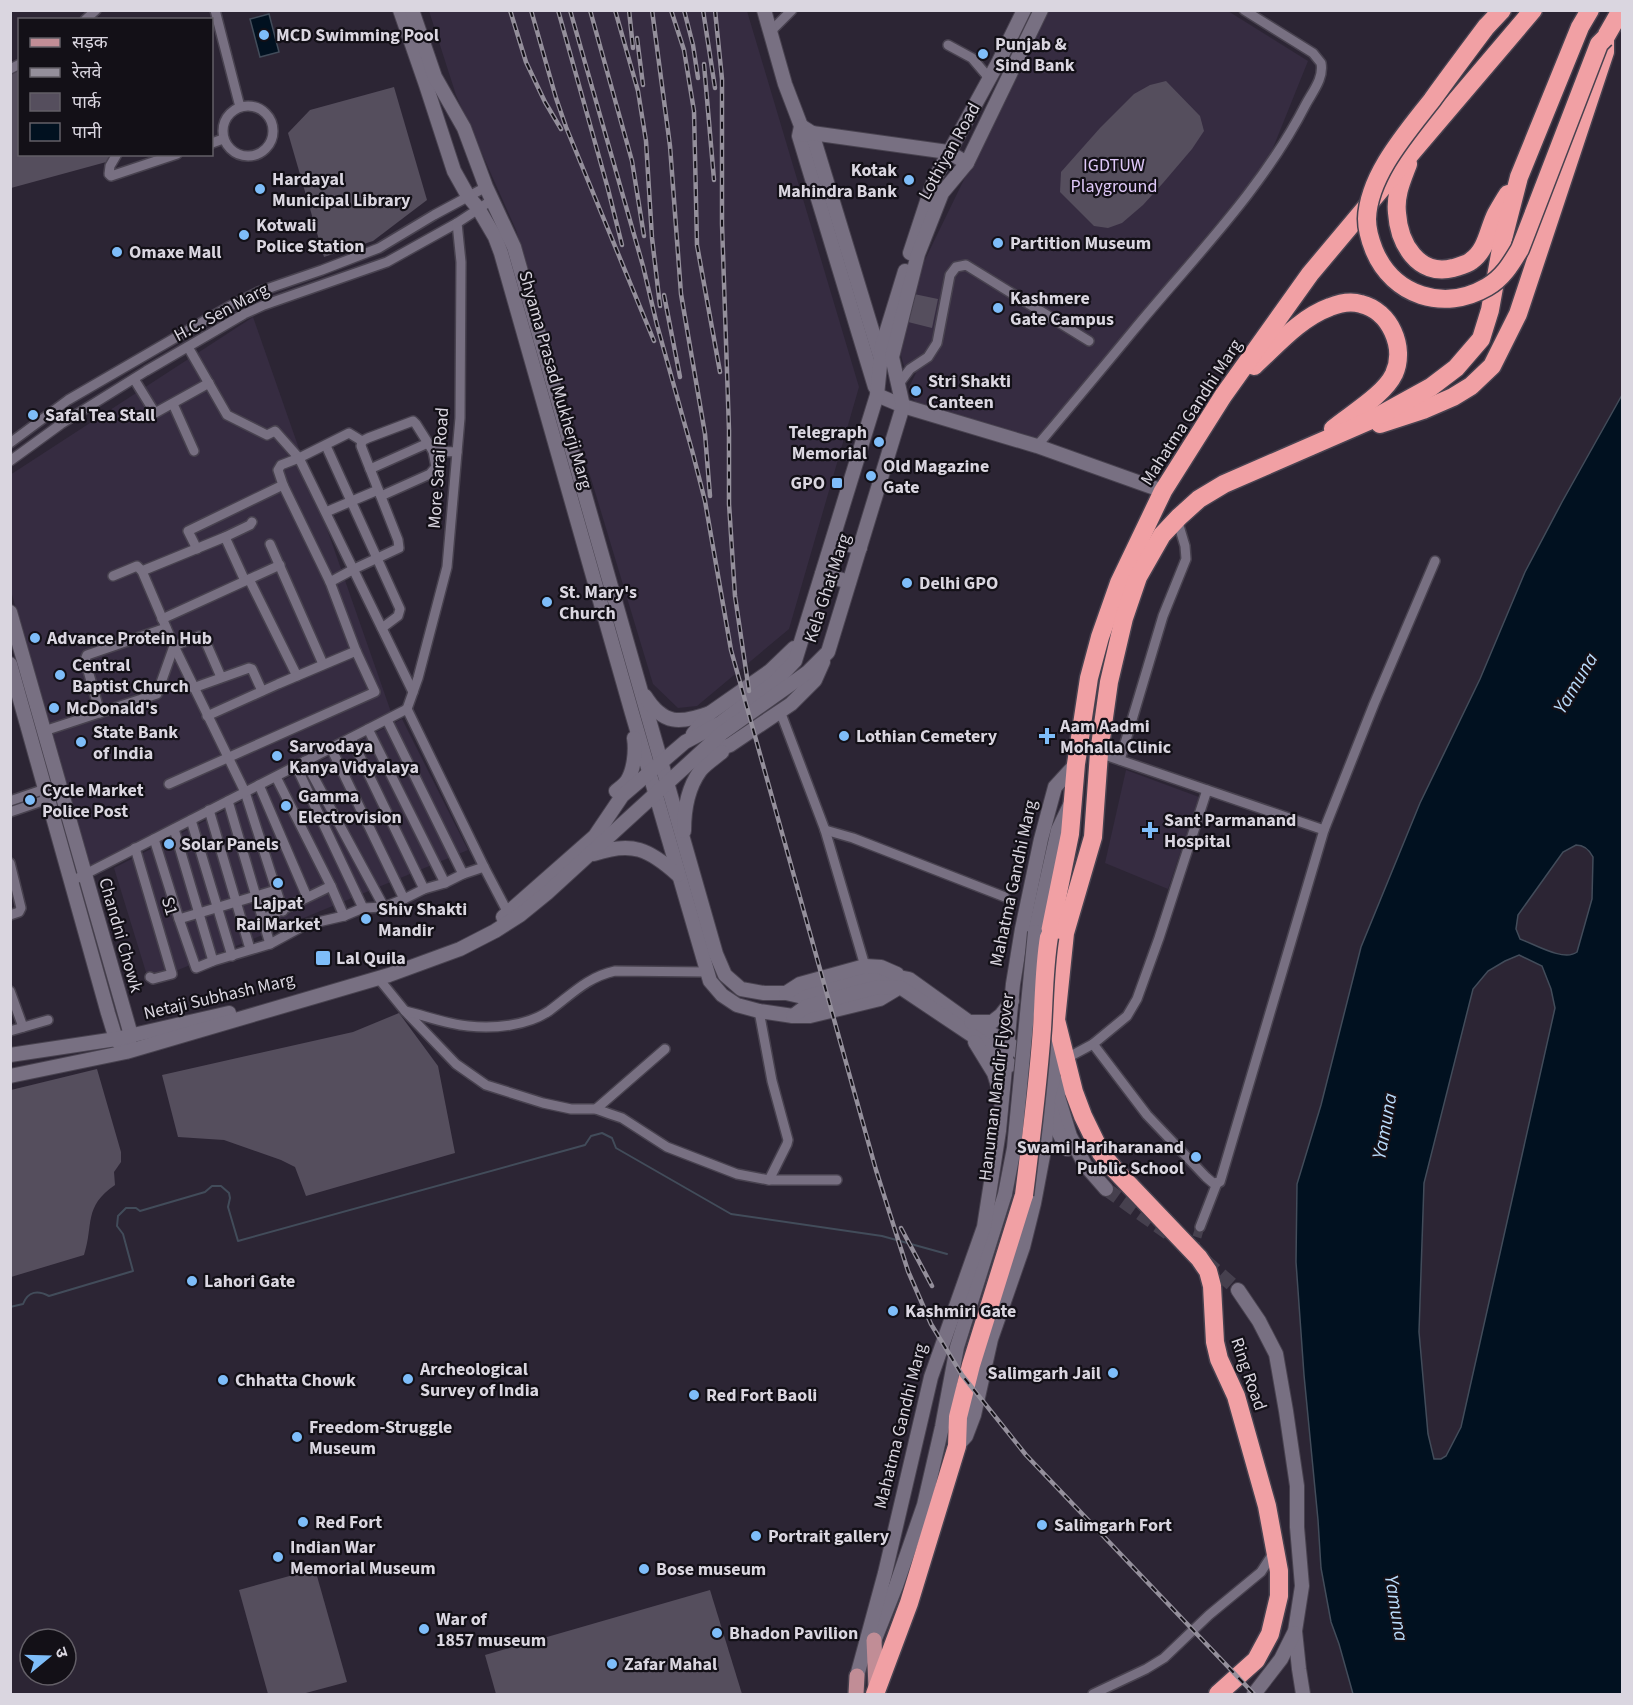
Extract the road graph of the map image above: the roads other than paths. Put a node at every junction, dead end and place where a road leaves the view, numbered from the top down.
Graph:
1 (214, 10) edge
2 (399, 10) edge
3 (412, 10) edge
4 (764, 10) edge
5 (792, 10) edge
6 (1024, 10) edge
7 (1041, 10) edge
8 (1244, 10) edge
9 (1502, 10) edge
10 (1533, 10) edge
11 (1590, 10) edge
12 (1621, 10) edge
13 (1255, 14) edge
14 (770, 32) junction
15 (1605, 38) junction
16 (948, 45) dead end
17 (989, 78) junction
18 (240, 107) junction
19 (804, 132) junction
20 (223, 139) junction
21 (213, 143) edge
22 (1414, 150) junction
23 (948, 152) junction
24 (116, 156) edge
25 (171, 156) edge
26 (967, 163) junction
27 (1519, 177) junction
28 (489, 194) junction
29 (468, 196) junction
30 (478, 208) junction
31 (457, 223) junction
32 (1089, 341) dead end
33 (188, 347) junction
34 (880, 356) junction
35 (139, 358) junction
36 (146, 371) junction
37 (134, 379) junction
38 (210, 383) junction
39 (898, 385) junction
40 (877, 395) junction
41 (1223, 396) junction
42 (173, 404) junction
43 (908, 407) junction
44 (363, 441) junction
45 (10, 443) edge
46 (1037, 446) junction
47 (430, 447) junction
48 (1310, 447) junction
49 (327, 448) dead end
50 (194, 451) dead end
51 (457, 452) junction
52 (300, 458) junction
53 (10, 461) edge
54 (370, 469) junction
55 (283, 485) junction
56 (1163, 491) junction
57 (380, 493) junction
58 (350, 502) junction
59 (326, 512) junction
60 (1177, 519) junction
61 (252, 522) dead end
62 (225, 537) junction
63 (833, 540) junction
64 (270, 544) dead end
65 (860, 548) junction
66 (196, 549) junction
67 (377, 558) junction
68 (1435, 561) dead end
69 (280, 565) junction
70 (354, 568) junction
71 (142, 571) junction
72 (822, 574) junction
73 (113, 576) dead end
74 (247, 580) junction
75 (330, 582) junction
76 (849, 582) junction
77 (10, 612) edge
78 (164, 623) junction
79 (382, 628) junction
80 (803, 637) junction
81 (15, 646) edge
82 (174, 646) junction
83 (356, 651) junction
84 (828, 652) junction
85 (10, 664) edge
86 (323, 664) junction
87 (297, 676) junction
88 (221, 677) junction
89 (639, 686) junction
90 (193, 688) junction
91 (262, 691) junction
92 (413, 692) junction
93 (407, 709) junction
94 (780, 711) junction
95 (100, 713) junction
96 (632, 713) junction
97 (710, 713) junction
98 (207, 716) junction
99 (387, 720) junction
100 (368, 729) junction
101 (44, 731) junction
102 (351, 738) junction
103 (685, 742) junction
104 (730, 745) junction
105 (331, 748) junction
106 (1099, 753) junction
107 (697, 757) junction
108 (228, 758) junction
109 (1120, 760) junction
110 (661, 763) junction
111 (301, 764) junction
112 (1076, 764) junction
113 (649, 772) junction
114 (276, 777) junction
115 (169, 784) dead end
116 (667, 784) junction
117 (259, 785) junction
118 (1207, 790) junction
119 (54, 792) junction
120 (244, 792) junction
121 (656, 795) junction
122 (10, 801) edge
123 (228, 801) junction
124 (210, 810) junction
125 (10, 812) edge
126 (191, 820) junction
127 (174, 829) junction
128 (825, 830) junction
129 (1324, 830) junction
130 (1064, 832) junction
131 (595, 837) junction
132 (154, 839) junction
133 (684, 843) junction
134 (135, 848) junction
135 (589, 855) junction
136 (10, 863) edge
137 (484, 867) junction
138 (463, 874) junction
139 (678, 875) junction
140 (78, 878) junction
141 (445, 883) junction
142 (331, 886) junction
143 (424, 889) junction
144 (276, 890) junction
145 (256, 896) junction
146 (307, 897) junction
147 (1005, 897) dead end
148 (404, 899) junction
149 (237, 902) junction
150 (384, 906) junction
151 (217, 908) junction
152 (363, 908) junction
153 (283, 910) junction
154 (198, 913) junction
155 (508, 913) junction
156 (10, 915) edge
157 (344, 916) junction
158 (179, 919) junction
159 (263, 919) junction
160 (270, 944) junction
161 (250, 950) junction
162 (232, 956) junction
163 (213, 961) junction
164 (865, 966) junction
165 (707, 972) junction
166 (150, 977) dead end
167 (379, 979) junction
168 (900, 982) junction
169 (10, 991) edge
170 (786, 993) junction
171 (1012, 1001) junction
172 (405, 1011) junction
173 (759, 1011) junction
174 (48, 1020) dead end
175 (1056, 1020) junction
176 (969, 1022) junction
177 (23, 1027) junction
178 (10, 1031) edge
179 (131, 1035) junction
180 (971, 1036) junction
181 (116, 1038) junction
182 (1007, 1042) junction
183 (1093, 1044) junction
184 (665, 1049) dead end
185 (126, 1052) junction
186 (10, 1055) edge
187 (1067, 1058) junction
188 (1005, 1061) junction
189 (10, 1076) edge
190 (1053, 1080) junction
191 (1074, 1092) junction
192 (1001, 1097) junction
193 (1048, 1098) junction
194 (597, 1109) junction
195 (769, 1180) junction
196 (837, 1180) dead end
197 (1217, 1183) junction
198 (1200, 1227) tunnel mouth
199 (1234, 1292) tunnel mouth
200 (989, 1311) junction
201 (991, 1339) junction
202 (958, 1417) junction
203 (920, 1422) junction
204 (942, 1427) junction
205 (957, 1446) junction
206 (1275, 1550) junction
207 (1295, 1631) junction
208 (874, 1640) junction
209 (857, 1676) junction
210 (1099, 1693) edge
211 (876, 1694) edge
212 (848, 1695) edge
213 (856, 1695) edge
214 (1218, 1695) edge
215 (1254, 1695) edge
216 (1303, 1695) edge

1 - 18 street
2 - 29 main road, Shyama Prasad Mukherji Marg
3 - 28 main road, Shyama Prasad Mukherji Marg
4 - 14 main road
5 - 14 street
6 - 17 main road, Lothiyan Road
7 - 26 main road, Lothiyan Road
8 - 13 street
9 - 15 highway, bridge
10 - 22 highway, Mahatma Gandhi Marg
11 - 27 highway, Mahatma Gandhi Marg
12 - 15 highway
13 - 46 street
14 - 19 main road
15 - 48 highway
16 - 17 street
17 - 23 main road, Lothiyan Road
18 - 20 street
18 - 20 street
19 - 23 main road
19 - 34 main road
19 - 40 main road
20 - 21 street
22 - 27 highway, Mahatma Gandhi Marg
22 - 41 highway, Mahatma Gandhi Marg
23 - 26 main road
23 - 34 main road, Lothiyan Road
24 - 25 street
26 - 39 main road, Lothiyan Road
27 - 48 highway, Mahatma Gandhi Marg
28 - 29 street, H.C. Sen Marg
28 - 30 street, H.C. Sen Marg
28 - 89 main road, Shyama Prasad Mukherji Marg
29 - 30 main road, Shyama Prasad Mukherji Marg
29 - 35 street, H.C. Sen Marg
30 - 31 street, H.C. Sen Marg
30 - 96 main road, Shyama Prasad Mukherji Marg
31 - 33 street, H.C. Sen Marg
31 - 51 street, More Sarai Road
32 - 39 street
33 - 36 street, H.C. Sen Marg
33 - 38 street
34 - 39 main road
34 - 40 main road, Kela Ghat Marg
35 - 36 street
35 - 45 street, H.C. Sen Marg
36 - 37 street, H.C. Sen Marg
37 - 42 street
37 - 53 street, H.C. Sen Marg
38 - 42 street
38 - 52 street
39 - 43 main road
40 - 43 main road
40 - 63 main road, Kela Ghat Marg
41 - 48 highway
41 - 56 highway, Mahatma Gandhi Marg
42 - 50 street
43 - 46 main road
43 - 65 main road, Kela Ghat Marg
44 - 47 street
44 - 52 street
44 - 54 street
46 - 56 main road
47 - 51 street
47 - 54 street
47 - 57 street
48 - 60 highway, Mahatma Gandhi Marg
49 - 58 street
51 - 92 street, More Sarai Road
52 - 55 street
52 - 59 street
54 - 57 street
55 - 66 street
55 - 75 street
56 - 112 highway, Mahatma Gandhi Marg
57 - 58 street
57 - 67 street
58 - 59 street
58 - 67 street
59 - 70 street
60 - 106 highway, Mahatma Gandhi Marg
60 - 109 street
61 - 62 street
62 - 66 street
62 - 74 street
63 - 65 main road
63 - 72 main road, Kela Ghat Marg
64 - 69 street
65 - 76 main road, Kela Ghat Marg
66 - 71 street
67 - 70 street
67 - 79 street
68 - 129 street
69 - 74 street
69 - 86 street
70 - 75 street
70 - 79 street
71 - 73 street
71 - 78 street
72 - 76 main road
72 - 80 main road, Kela Ghat Marg
74 - 78 street
74 - 87 street
75 - 83 street
76 - 84 main road, Kela Ghat Marg
77 - 81 main road, Chandni Chowk
78 - 82 street
78 - 95 street
79 - 92 street
80 - 97 main road
80 - 103 main road, Kela Ghat Marg
81 - 101 main road, Chandni Chowk
82 - 88 street
82 - 90 street
82 - 95 street
83 - 86 street
83 - 108 street
84 - 94 main road
84 - 107 main road, Kela Ghat Marg
85 - 119 main road, Chandni Chowk
86 - 87 street
87 - 91 street
88 - 90 street
88 - 91 street
89 - 97 main road
89 - 110 main road, Shyama Prasad Mukherji Marg
90 - 98 street
91 - 98 street
92 - 93 street, More Sarai Road
93 - 99 street
93 - 137 street
94 - 104 main road
94 - 128 street
95 - 101 street
96 - 113 main road, Shyama Prasad Mukherji Marg
96 - 131 main road
97 - 103 main road
98 - 108 street
99 - 100 street
99 - 138 street
100 - 102 street
100 - 141 street
101 - 119 main road, Chandni Chowk
102 - 105 street
102 - 143 street
103 - 110 main road, Kela Ghat Marg
104 - 107 main road
104 - 133 main road
105 - 111 street
105 - 148 street
106 - 109 street
106 - 175 highway, Mahatma Gandhi Marg
107 - 116 main road, Kela Ghat Marg
108 - 115 street
108 - 120 street
109 - 118 street
110 - 113 main road, Kela Ghat Marg
110 - 116 main road, Shyama Prasad Mukherji Marg
111 - 114 street
111 - 150 street
111 - 152 street
112 - 130 highway, Hanuman Mandir Flyover
112 - 171 main road, Mahatma Gandhi Marg
113 - 121 main road, Shyama Prasad Mukherji Marg
113 - 131 main road, Netaji Subhash Marg
114 - 117 street
114 - 142 street
116 - 121 main road, Kela Ghat Marg
116 - 133 main road
117 - 120 street
117 - 146 street
118 - 129 street
118 - 183 street
119 - 122 street
119 - 125 street
119 - 140 main road, Chandni Chowk
120 - 123 street
120 - 144 street
121 - 135 main road, Netaji Subhash Marg
121 - 139 main road
123 - 124 street
123 - 145 street
124 - 126 street
124 - 149 street
126 - 127 street
126 - 151 street
127 - 132 street
127 - 154 street
128 - 147 street
128 - 164 street
129 - 197 street
130 - 200 highway, Hanuman Mandir Flyover, bridge
130 - 204 main road, Hanuman Mandir Flyover, bridge
131 - 155 main road, Netaji Subhash Marg
132 - 134 street
132 - 158 street
133 - 170 main road
134 - 140 street
134 - 166 street, S1
135 - 139 main road
135 - 167 main road, Netaji Subhash Marg
136 - 156 street
137 - 138 street
137 - 155 street
138 - 141 street
139 - 165 main road
140 - 179 main road, Chandni Chowk
140 - 181 main road, Chandni Chowk
141 - 143 street
142 - 146 street
142 - 157 street
143 - 148 street
144 - 145 street
144 - 153 street
145 - 149 street
145 - 159 street
146 - 153 street
148 - 150 street
149 - 151 street
149 - 161 street
150 - 152 street
151 - 154 street
151 - 162 street
152 - 157 street
153 - 159 street
154 - 158 street
154 - 163 street
155 - 179 main road, Netaji Subhash Marg
157 - 160 street
158 - 163 street
159 - 160 street
160 - 161 street
161 - 162 street
162 - 163 street
164 - 168 main road
164 - 170 main road
165 - 172 street
165 - 173 main road
167 - 172 street
167 - 185 main road, Netaji Subhash Marg
168 - 170 main road
168 - 173 main road
168 - 176 main road
168 - 180 main road
169 - 177 street
171 - 175 main road
171 - 176 main road
171 - 182 main road, Mahatma Gandhi Marg
172 - 194 street
173 - 195 street
174 - 177 street
175 - 187 highway, Ring Road
175 - 190 main road
176 - 182 main road
177 - 178 street
179 - 181 main road, Netaji Subhash Marg
179 - 185 main road
180 - 188 main road
180 - 192 main road
181 - 185 main road, Chandni Chowk
181 - 186 main road, Netaji Subhash Marg
182 - 188 main road, Mahatma Gandhi Marg
182 - 190 main road
183 - 187 street
183 - 197 street
184 - 194 street
185 - 189 main road, Netaji Subhash Marg
187 - 191 highway, Ring Road
188 - 192 main road, Mahatma Gandhi Marg
188 - 193 main road
190 - 191 main road
190 - 193 main road
190 - 193 main road
191 - 206 highway, Ring Road
192 - 203 main road, Mahatma Gandhi Marg
193 - 201 main road
194 - 195 street
195 - 196 street
197 - 198 street
199 - 207 main road
200 - 201 highway
200 - 202 highway
201 - 205 main road
202 - 204 highway
202 - 205 highway
203 - 204 main road
203 - 209 main road, Mahatma Gandhi Marg
204 - 208 main road, Mahatma Gandhi Marg
205 - 211 highway
206 - 210 street
206 - 214 highway, Ring Road
207 - 215 main road
207 - 216 main road
208 - 209 main road, Mahatma Gandhi Marg
208 - 211 main road
209 - 212 main road, Mahatma Gandhi Marg
209 - 213 main road

